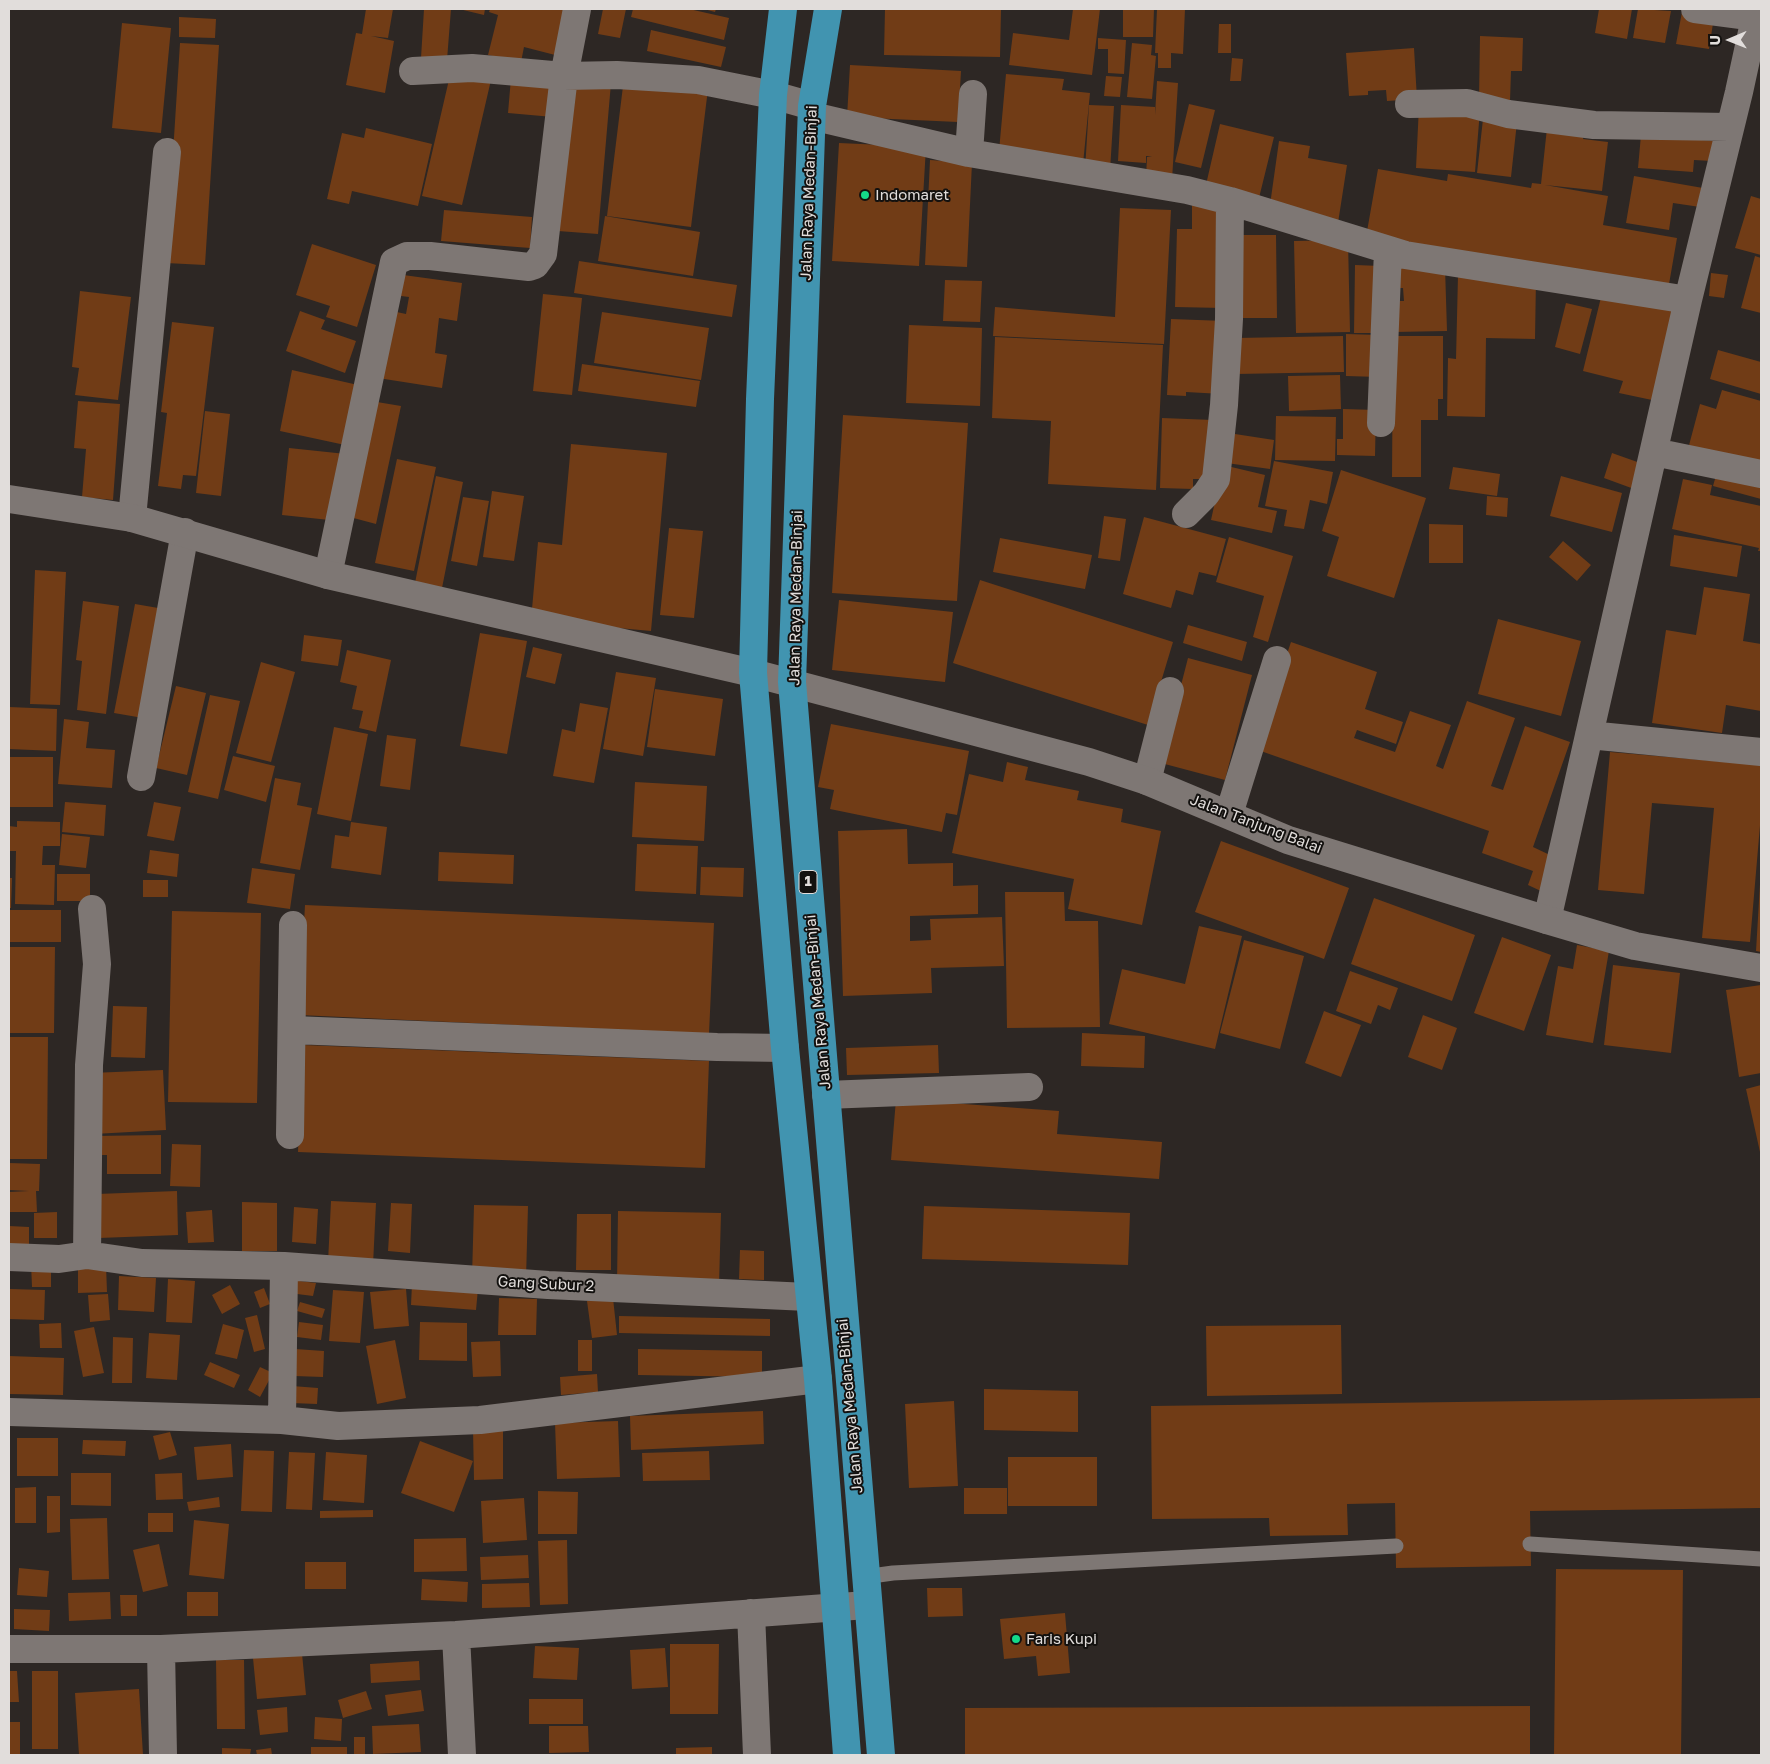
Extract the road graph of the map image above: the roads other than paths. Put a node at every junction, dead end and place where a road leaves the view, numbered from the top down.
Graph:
1 (577, 9) edge
2 (783, 9) edge
3 (828, 9) edge
4 (1695, 9) edge
5 (1756, 13) edge
6 (413, 71) dead end
7 (564, 76) junction
8 (973, 94) dead end
9 (773, 95) junction
10 (1750, 96) edge
11 (1409, 104) dead end
12 (812, 111) junction
13 (1730, 127) junction
14 (167, 152) dead end
15 (969, 153) junction
16 (1230, 201) junction
17 (1388, 250) junction
18 (1688, 300) junction
19 (1381, 423) dead end
20 (1654, 452) junction
21 (1761, 474) edge
22 (9, 499) edge
23 (1186, 514) dead end
24 (132, 518) junction
25 (185, 532) junction
26 (328, 575) junction
27 (1276, 660) dead end
28 (753, 673) junction
29 (792, 682) junction
30 (1170, 691) dead end
31 (1589, 735) junction
32 (1761, 752) edge
33 (141, 777) dead end
34 (1147, 781) junction
35 (1228, 814) junction
36 (92, 909) dead end
37 (1547, 920) junction
38 (292, 925) dead end
39 (1761, 968) edge
40 (293, 1030) junction
41 (785, 1048) junction
42 (1029, 1087) dead end
43 (826, 1095) junction
44 (290, 1134) dead end
45 (87, 1255) junction
46 (9, 1257) edge
47 (284, 1266) junction
48 (808, 1296) junction
49 (818, 1379) junction
50 (9, 1412) edge
51 (282, 1420) junction
52 (1530, 1544) dead end
53 (1396, 1546) dead end
54 (1761, 1559) edge
55 (864, 1577) junction
56 (867, 1605) junction
57 (835, 1608) junction
58 (751, 1613) junction
59 (456, 1635) junction
60 (9, 1649) edge
61 (161, 1649) junction
62 (163, 1755) edge
63 (462, 1755) edge
64 (758, 1755) edge
65 (847, 1755) edge
66 (880, 1755) edge

1 - 7 street
2 - 9 highway, Jalan Raya Medan-Binjai
3 - 12 highway, Jalan Raya Medan-Binjai / 1
4 - 5 street
5 - 10 street
6 - 7 street
7 - 9 street
7 - 26 street
8 - 15 street
9 - 12 street
9 - 28 highway, Jalan Raya Medan-Binjai
10 - 13 street
11 - 13 street
12 - 15 street
12 - 29 highway, Jalan Raya Medan-Binjai / 1
13 - 18 street
14 - 24 street
15 - 16 street
16 - 17 street
16 - 23 street
17 - 18 street
17 - 19 street
18 - 20 street
20 - 21 street
20 - 31 street
22 - 24 street, Jalan Tanjung Balai
24 - 25 street, Jalan Tanjung Balai
25 - 26 street, Jalan Tanjung Balai
25 - 33 street
26 - 28 street, Jalan Tanjung Balai
27 - 35 street
28 - 29 street, Jalan Tanjung Balai
28 - 41 highway, Jalan Raya Medan-Binjai
29 - 34 street, Jalan Tanjung Balai
29 - 43 highway, Jalan Raya Medan-Binjai / 1
30 - 34 street
31 - 32 street
31 - 37 street
34 - 35 street, Jalan Tanjung Balai
35 - 37 street, Jalan Tanjung Balai
36 - 45 street
37 - 39 street, Jalan Tanjung Balai
38 - 40 street
40 - 41 street
40 - 44 street
41 - 48 highway, Jalan Raya Medan-Binjai
42 - 43 street
43 - 55 highway, Jalan Raya Medan-Binjai / 1
45 - 46 street, Gang Subur 2
45 - 47 street, Gang Subur 2
47 - 48 street, Gang Subur 2
47 - 51 street
48 - 49 highway, Jalan Raya Medan-Binjai
49 - 51 street
49 - 57 highway, Jalan Raya Medan-Binjai
50 - 51 street
52 - 54 lane
53 - 55 lane
55 - 56 highway, Jalan Raya Medan-Binjai / 1
56 - 57 street
56 - 66 highway, Jalan Raya Medan-Binjai / 1
57 - 58 street
57 - 65 highway, Jalan Raya Medan-Binjai
58 - 59 street
58 - 64 street
59 - 61 street
59 - 63 street
60 - 61 street
61 - 62 street

